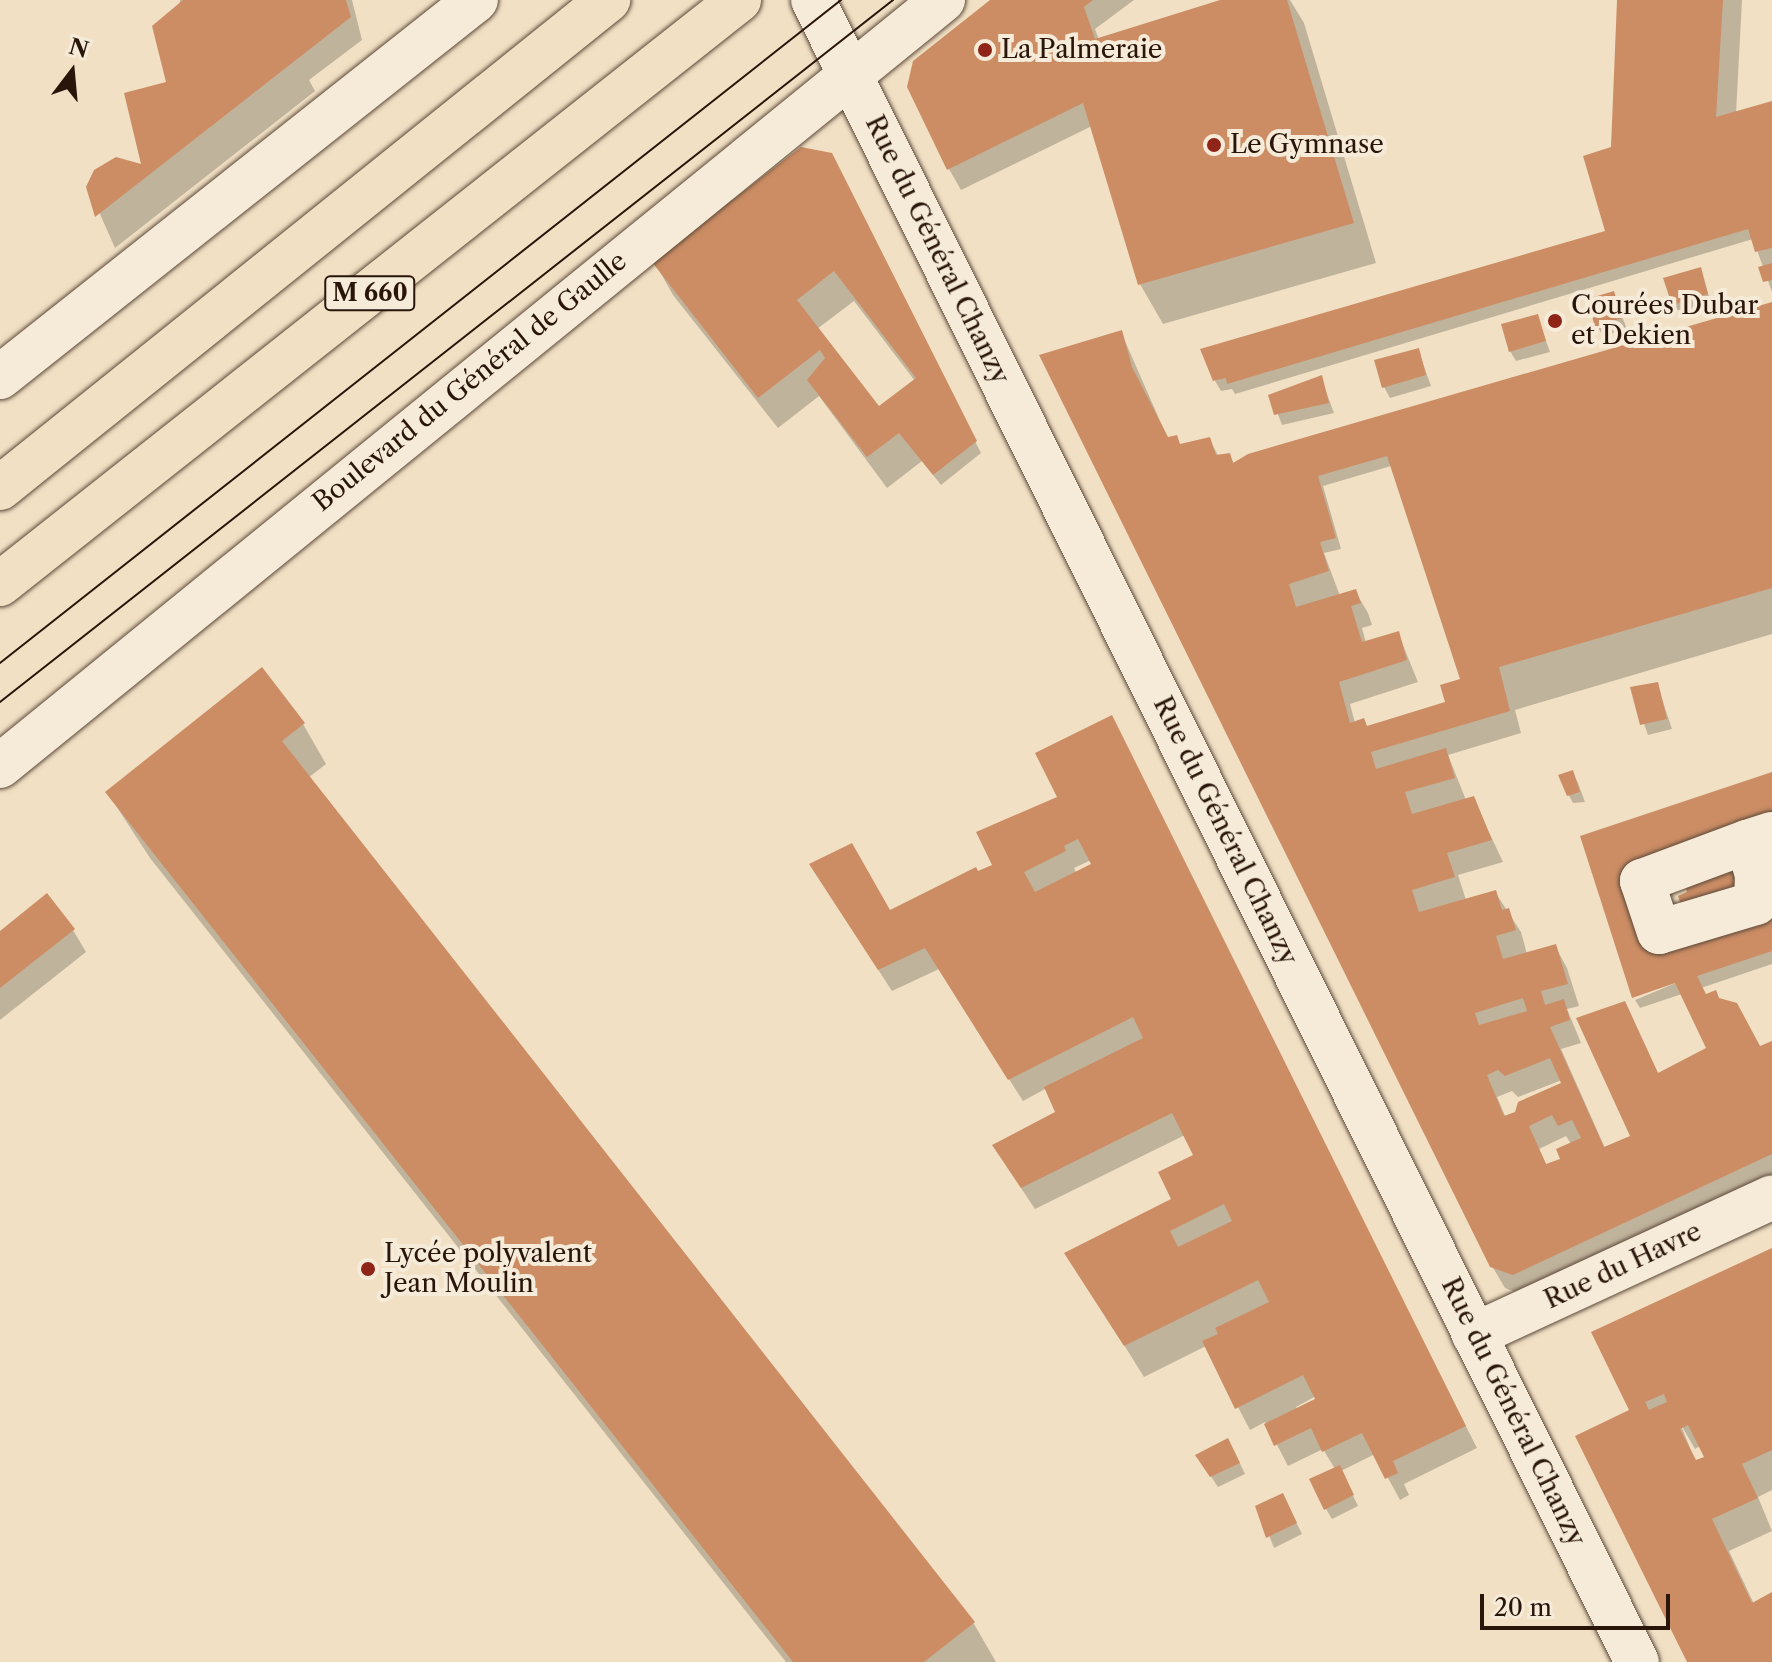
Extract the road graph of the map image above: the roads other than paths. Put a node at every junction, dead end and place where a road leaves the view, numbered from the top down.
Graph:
1 (476, 0) edge
2 (608, 0) edge
3 (739, 0) edge
4 (813, 0) edge
5 (943, 0) edge
6 (849, 73) junction
7 (0, 377) edge
8 (0, 488) edge
9 (0, 584) edge
10 (0, 766) edge
11 (1772, 1197) edge
12 (1474, 1335) junction
13 (1637, 1662) edge

1 - 7 street
2 - 8 main road, M 660
3 - 9 main road, M 660
4 - 6 street, Rue du Général Chanzy
5 - 6 street, Boulevard du Général de Gaulle
6 - 10 street, Boulevard du Général de Gaulle
6 - 12 street, Rue du Général Chanzy
11 - 12 street, Rue du Havre
12 - 13 street, Rue du Général Chanzy

